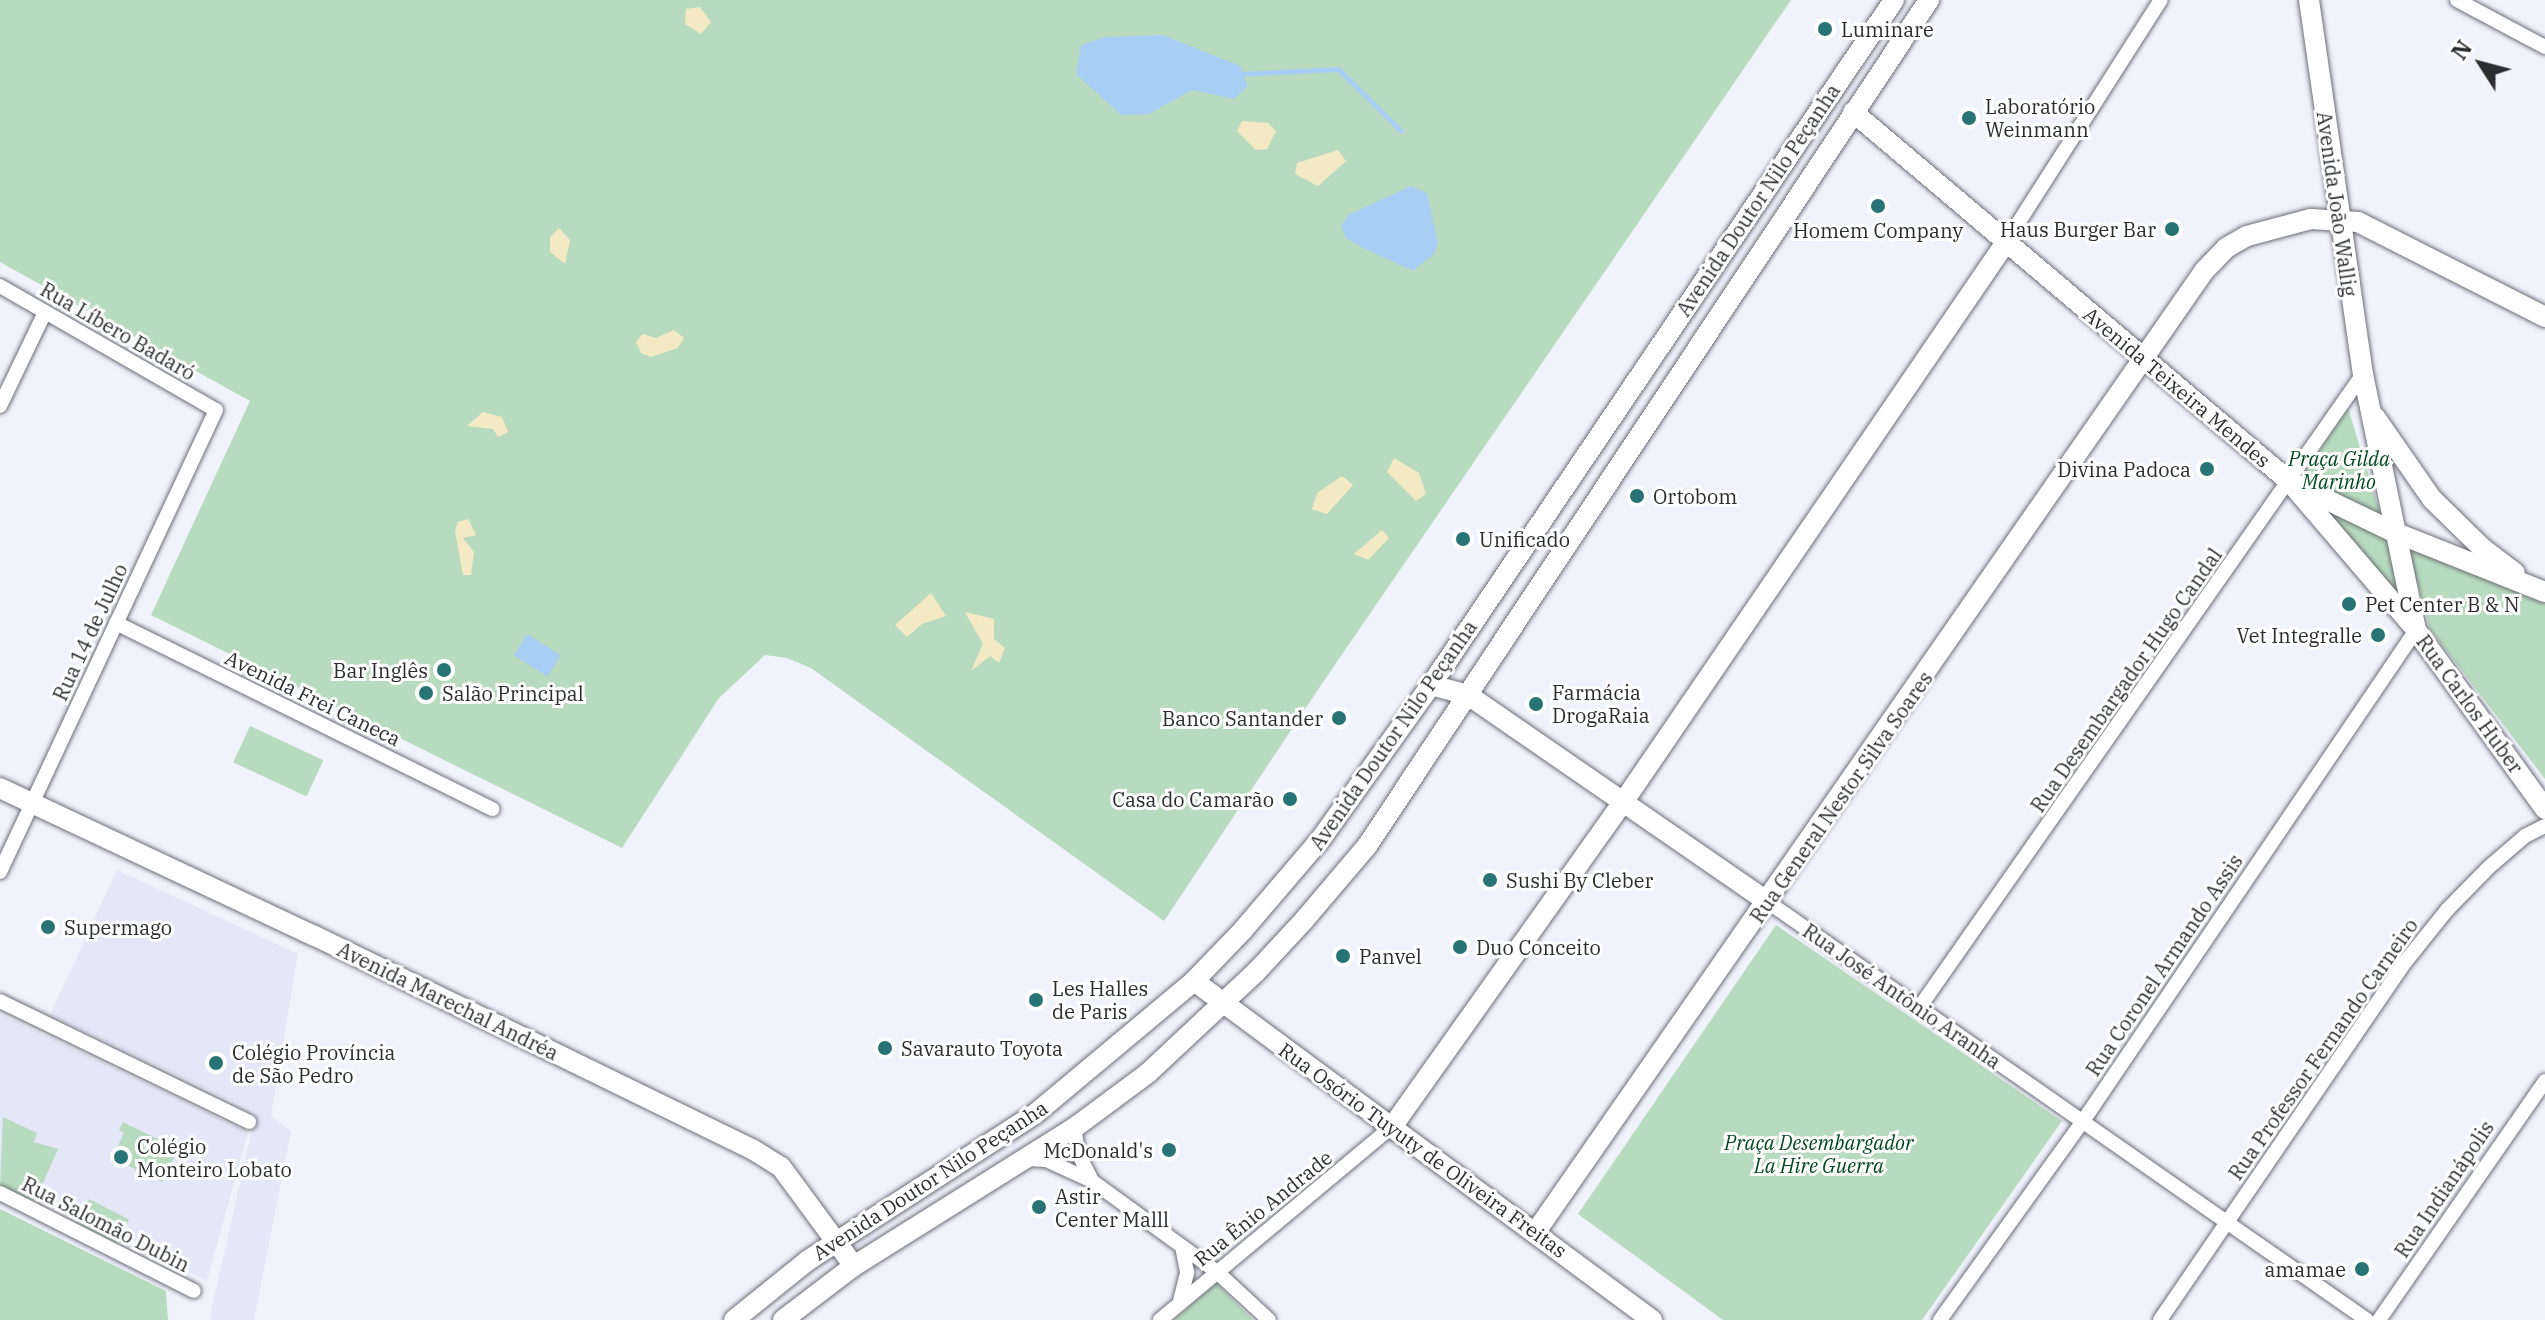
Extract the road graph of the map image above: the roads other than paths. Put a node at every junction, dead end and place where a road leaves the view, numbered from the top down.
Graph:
1 (1894, 0) edge
2 (1929, 0) edge
3 (2161, 0) edge
4 (2309, 0) edge
5 (2457, 0) edge
6 (2545, 47) edge
7 (1854, 59) junction
8 (1853, 112) junction
9 (2338, 218) junction
10 (2006, 242) junction
11 (0, 286) edge
12 (45, 312) junction
13 (2545, 317) edge
14 (2145, 359) junction
15 (2363, 374) junction
16 (0, 406) edge
17 (2368, 407) junction
18 (216, 410) joint
19 (2290, 482) junction
20 (2394, 532) junction
21 (2541, 592) edge
22 (116, 623) junction
23 (2416, 630) junction
24 (1431, 685) junction
25 (1468, 695) junction
26 (0, 788) edge
27 (1624, 801) junction
28 (31, 803) junction
29 (493, 809) dead end
30 (2545, 809) edge
31 (2545, 826) edge
32 (0, 872) edge
33 (1768, 902) junction
34 (1194, 981) junction
35 (0, 1001) edge
36 (1224, 1004) junction
37 (1919, 1008) junction
38 (2545, 1081) edge
39 (2083, 1121) junction
40 (249, 1122) dead end
41 (1392, 1127) junction
42 (1074, 1128) junction
43 (1024, 1159) junction
44 (1092, 1181) junction
45 (0, 1193) edge
46 (2226, 1222) junction
47 (1535, 1233) junction
48 (835, 1242) junction
49 (1182, 1247) junction
50 (854, 1266) junction
51 (1216, 1271) junction
52 (194, 1291) dead end
53 (1179, 1303) junction
54 (734, 1320) edge
55 (783, 1320) edge
56 (1160, 1320) edge
57 (1269, 1320) edge
58 (1652, 1320) edge
59 (1940, 1320) edge
60 (2160, 1320) edge
61 (2367, 1320) edge
62 (2379, 1320) edge

1 - 7 street, Avenida Doutor Nilo Peçanha
2 - 8 street, Avenida Doutor Nilo Peçanha
3 - 10 street
4 - 9 street, Avenida João Wallig
5 - 6 street
7 - 8 street
7 - 24 street, Avenida Doutor Nilo Peçanha
8 - 10 street, Avenida Teixeira Mendes
8 - 25 street, Avenida Doutor Nilo Peçanha
9 - 13 street
9 - 14 street, Rua General Nestor Silva Soares
9 - 15 street, Avenida João Wallig
10 - 14 street, Avenida Teixeira Mendes
10 - 27 street
11 - 12 street, Rua Líbero Badaró
12 - 16 street
12 - 18 street, Rua Líbero Badaró
14 - 19 street, Avenida Teixeira Mendes
14 - 33 street, Rua General Nestor Silva Soares
15 - 17 street, Avenida João Wallig
15 - 19 street, Rua Desembargador Hugo Candal
17 - 20 street, Rua Carlos Huber
17 - 21 street
18 - 22 street, Rua 14 de Julho
19 - 20 street, Avenida Teixeira Mendes
19 - 23 street
19 - 37 street, Rua Desembargador Hugo Candal
20 - 21 street, Avenida Teixeira Mendes
20 - 23 street, Rua Carlos Huber
22 - 28 street, Rua 14 de Julho
22 - 29 street, Avenida Frei Caneca
23 - 30 street, Rua Carlos Huber
23 - 39 street, Rua Coronel Armando Assis
24 - 25 street, Rua José Antônio Aranha
24 - 34 street, Avenida Doutor Nilo Peçanha
25 - 27 street, Rua José Antônio Aranha
25 - 36 street, Avenida Doutor Nilo Peçanha
26 - 28 street, Avenida Marechal Andréa
27 - 33 street, Rua José Antônio Aranha
27 - 41 street
28 - 32 street, Rua 14 de Julho
28 - 48 street, Avenida Marechal Andréa
31 - 46 street, Rua Professor Fernando Carneiro
33 - 37 street, Rua José Antônio Aranha
33 - 47 street, Rua General Nestor Silva Soares
34 - 36 street, Rua Osório Tuyuty de Oliveira Freitas
34 - 48 street, Avenida Doutor Nilo Peçanha
35 - 40 street
36 - 41 street, Rua Osório Tuyuty de Oliveira Freitas
36 - 42 street, Avenida Doutor Nilo Peçanha
37 - 39 street, Rua José Antônio Aranha
38 - 62 street, Rua Indianápolis
39 - 46 street, Rua José Antônio Aranha
39 - 59 street, Rua Coronel Armando Assis
41 - 47 street, Rua Osório Tuyuty de Oliveira Freitas
41 - 51 street, Rua Ênio Andrade
42 - 43 street, Avenida Doutor Nilo Peçanha
42 - 44 street
43 - 44 street
43 - 50 street, Avenida Doutor Nilo Peçanha
44 - 49 street
45 - 52 street, Rua Salomão Dubin
46 - 60 street, Rua Professor Fernando Carneiro
46 - 61 street, Rua José Antônio Aranha
47 - 58 street, Rua Osório Tuyuty de Oliveira Freitas
48 - 50 street, Avenida Marechal Andréa
48 - 54 street, Avenida Doutor Nilo Peçanha
49 - 51 street
49 - 53 street
50 - 55 street, Avenida Doutor Nilo Peçanha
51 - 53 street, Rua Ênio Andrade
51 - 57 street
53 - 56 street, Rua Ênio Andrade

